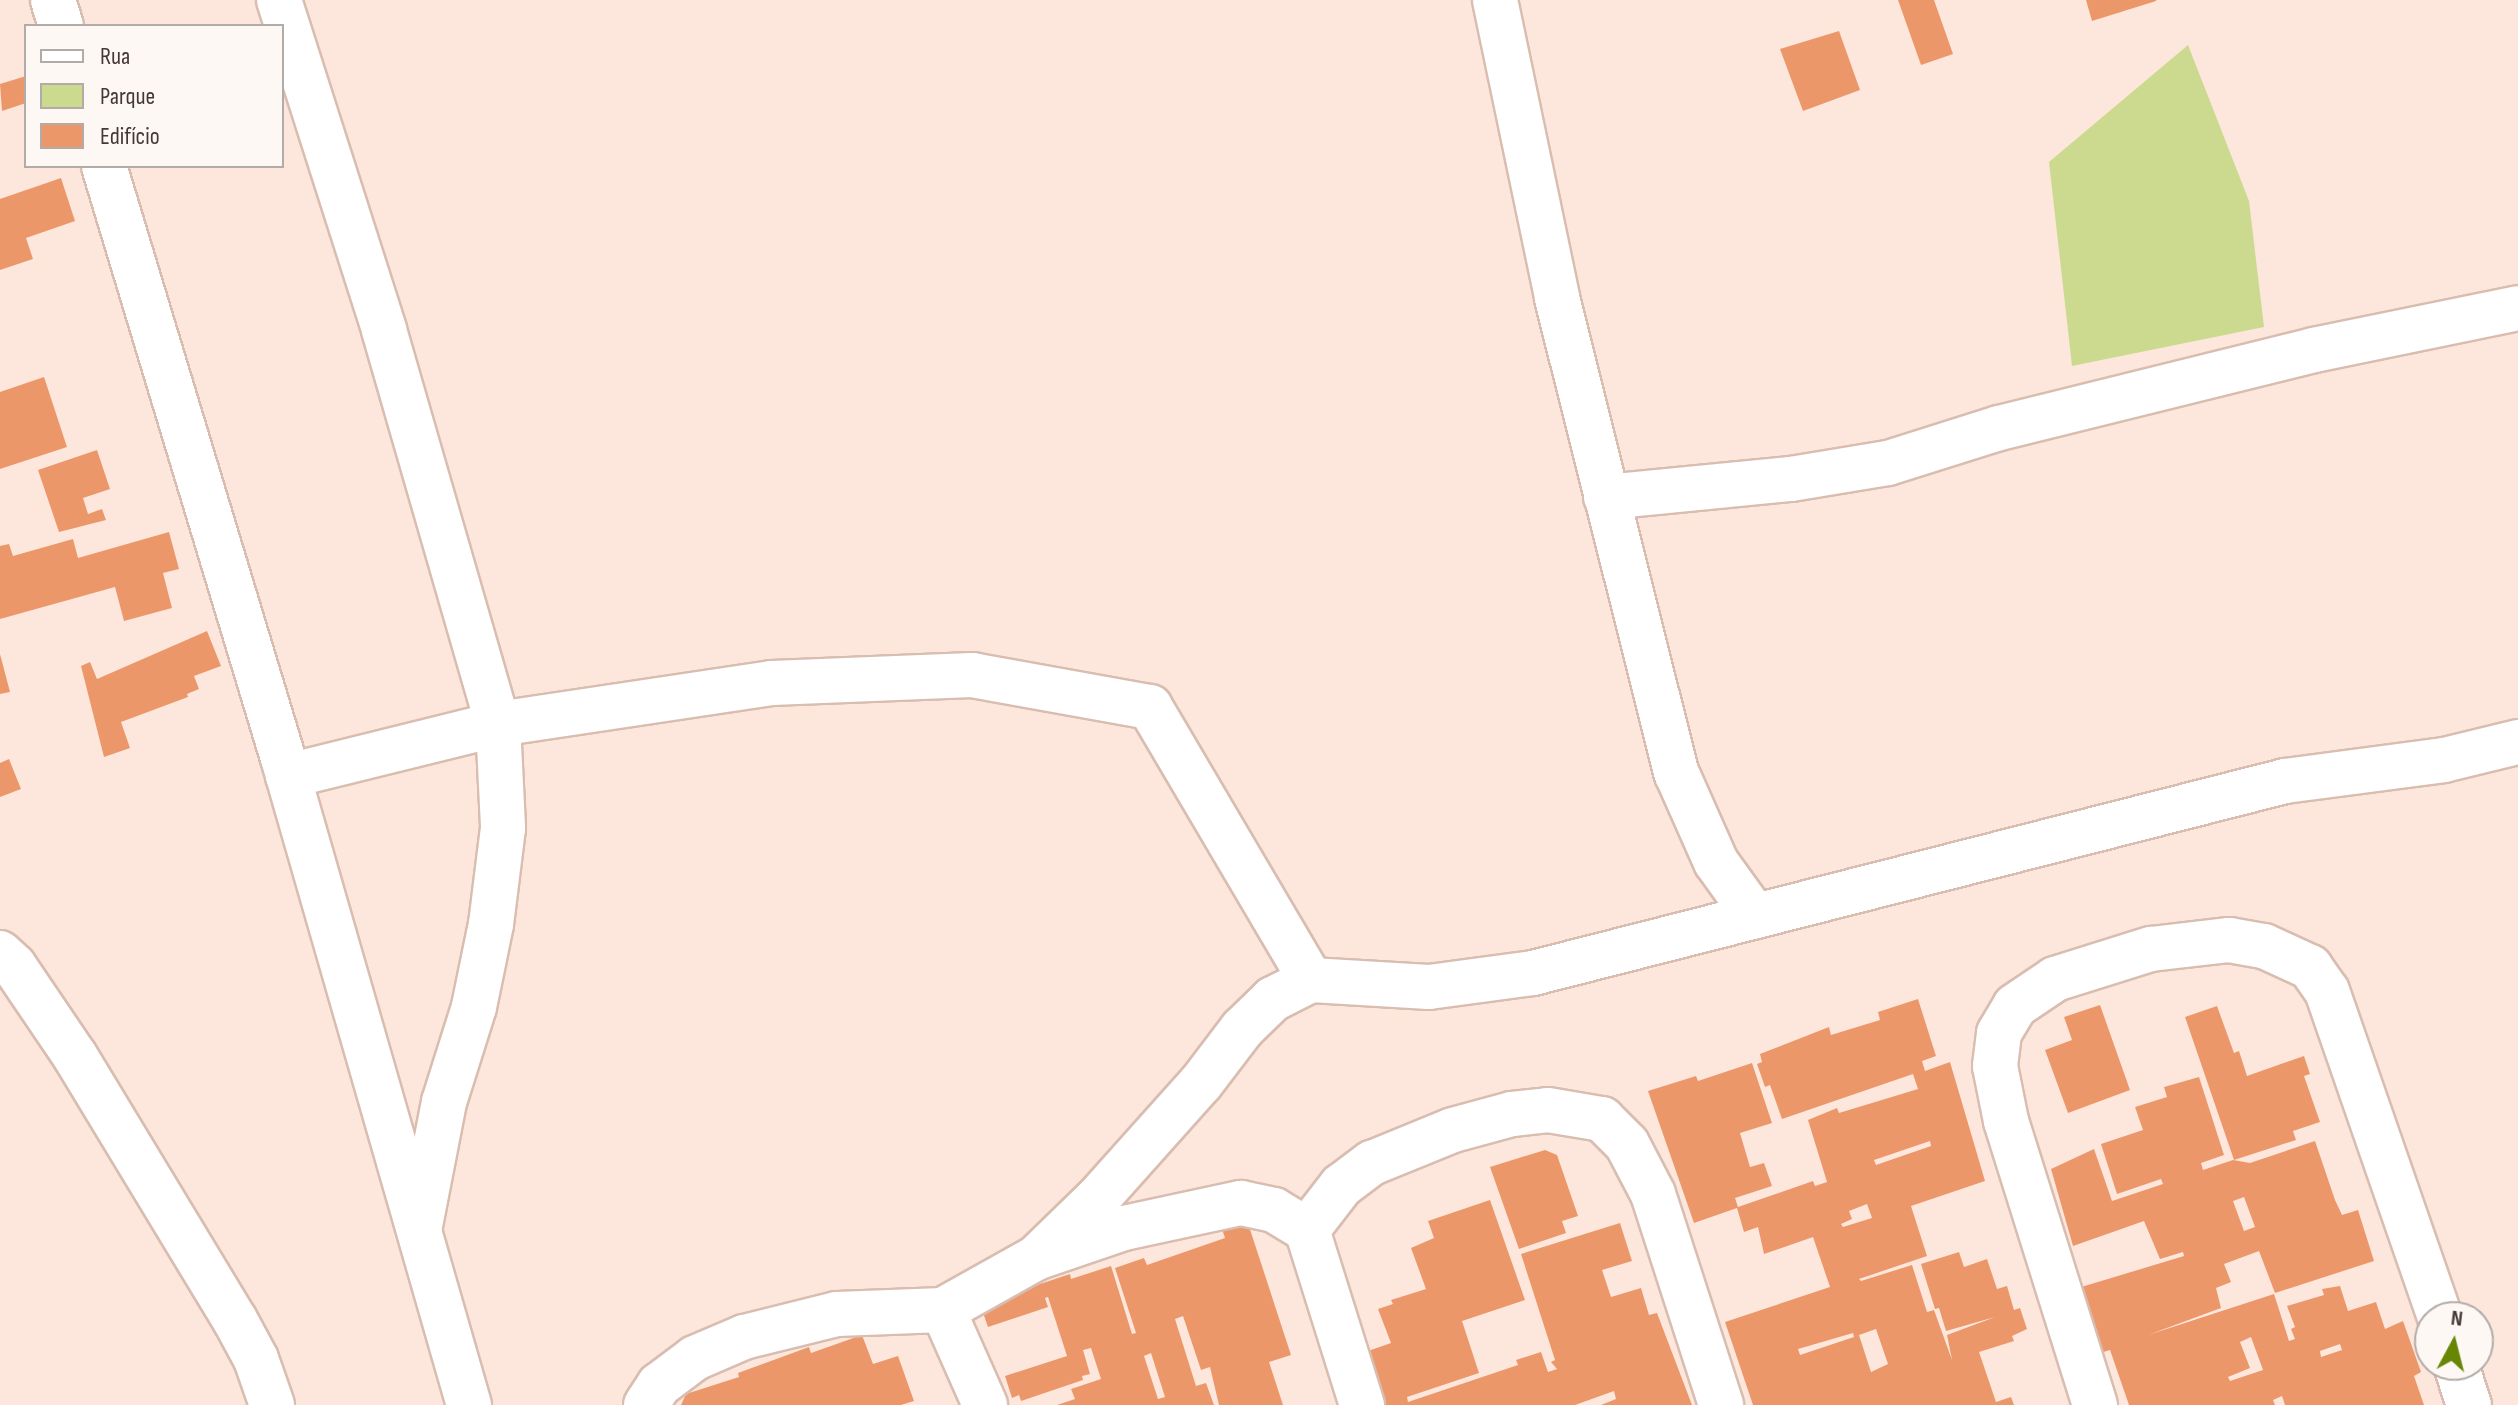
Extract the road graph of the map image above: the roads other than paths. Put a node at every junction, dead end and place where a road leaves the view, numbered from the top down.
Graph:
1 (53, 0) edge
2 (279, 0) edge
3 (1495, 0) edge
4 (60, 24) edge
5 (105, 168) edge
6 (2518, 308) edge
7 (1606, 497) junction
8 (498, 724) junction
9 (2518, 742) edge
10 (288, 776) junction
11 (1755, 916) junction
12 (0, 953) edge
13 (1311, 980) junction
14 (1307, 1230) junction
15 (419, 1232) junction
16 (1036, 1258) junction
17 (2434, 1301) edge
18 (943, 1310) junction
19 (2461, 1381) edge
20 (272, 1405) edge
21 (469, 1405) edge
22 (646, 1405) edge
23 (985, 1405) edge
24 (1362, 1405) edge
25 (1721, 1405) edge
26 (2095, 1405) edge
27 (2469, 1405) edge

1 - 4 street
2 - 8 street
3 - 7 street
5 - 10 street
6 - 7 street
7 - 11 street
8 - 10 street
8 - 13 street
8 - 15 street
9 - 11 street
10 - 15 street
11 - 13 street
12 - 20 street
13 - 16 street
14 - 16 street
14 - 24 street
14 - 25 street
15 - 21 street
16 - 18 street
17 - 26 street
18 - 22 street
18 - 23 street
19 - 27 street

